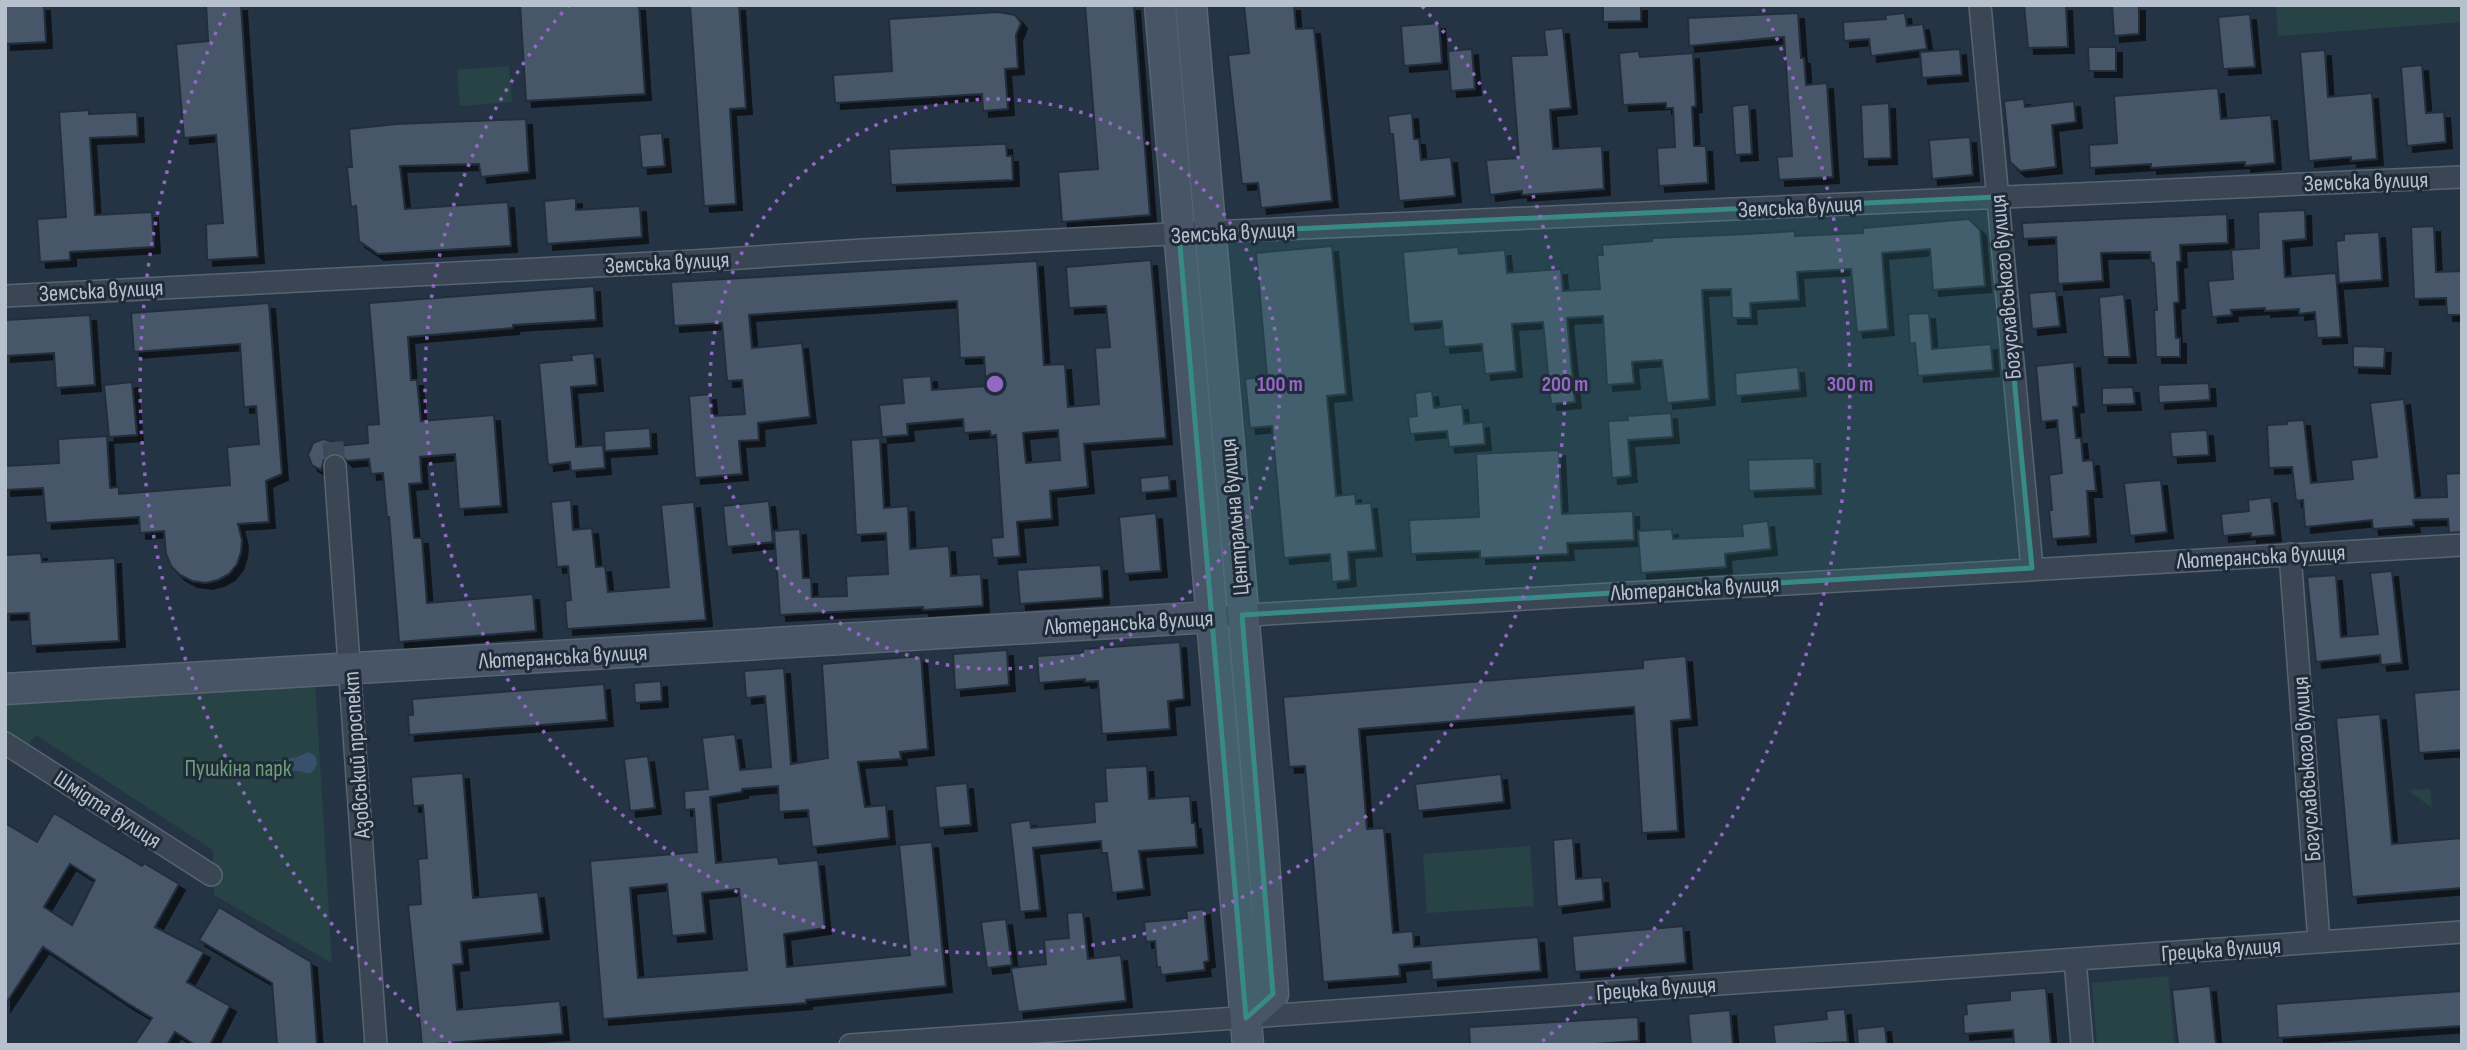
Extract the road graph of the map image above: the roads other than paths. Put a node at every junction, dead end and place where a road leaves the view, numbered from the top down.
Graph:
1 (1160, 5) edge
2 (1191, 5) edge
3 (1980, 5) edge
4 (2462, 177) edge
5 (1997, 197) junction
6 (1210, 232) junction
7 (1179, 234) junction
8 (5, 296) edge
9 (335, 466) tunnel mouth
10 (2462, 545) edge
11 (2290, 554) junction
12 (2032, 568) junction
13 (1242, 615) junction
14 (1212, 617) junction
15 (350, 668) junction
16 (5, 689) edge
17 (5, 743) edge
18 (211, 875) dead end
19 (2462, 932) edge
20 (2319, 942) junction
21 (2075, 959) junction
22 (1247, 1031) edge
23 (376, 1045) edge
24 (850, 1045) edge
25 (2082, 1045) edge

1 - 7 main road, Центральна вулиця
2 - 6 main road, Центральна вулиця
3 - 5 street, Богуславського вулиця
4 - 5 street, Земська вулиця
5 - 6 street, Земська вулиця
5 - 12 street, Богуславського вулиця
6 - 7 street, Земська вулиця
6 - 13 main road, Центральна вулиця
7 - 8 street, Земська вулиця
7 - 14 main road, Центральна вулиця
9 - 15 street, Азовський проспект
10 - 11 street, Лютеранська вулиця
11 - 12 street, Лютеранська вулиця
11 - 20 street, Богуславського вулиця
12 - 13 street, Лютеранська вулиця
13 - 14 street, Лютеранська вулиця
13 - 22 main road, Центральна вулиця
14 - 15 main road, Лютеранська вулиця
14 - 22 main road, Центральна вулиця
15 - 16 main road, Лютеранська вулиця
15 - 23 street, Азовський проспект
17 - 18 street, Шмідта вулиця
19 - 20 street, Грецька вулиця
20 - 21 street, Грецька вулиця
21 - 22 street, Грецька вулиця
21 - 25 street
22 - 24 street, Грецька вулиця

